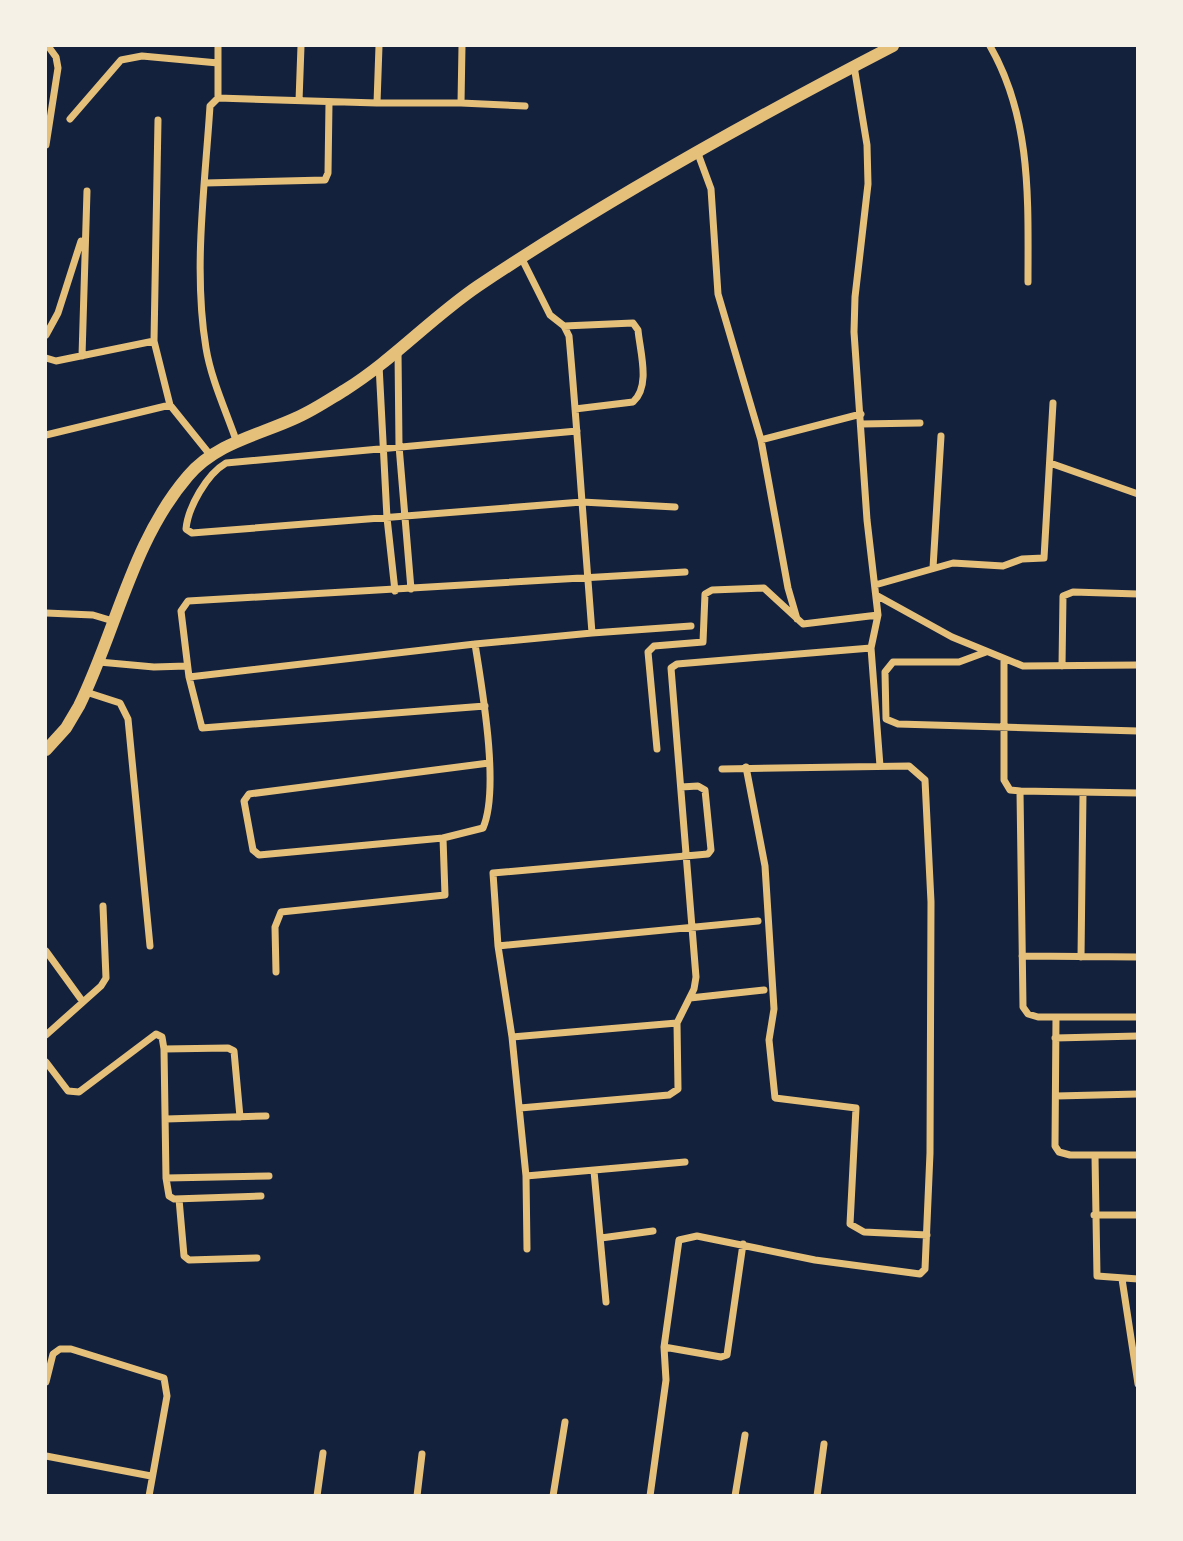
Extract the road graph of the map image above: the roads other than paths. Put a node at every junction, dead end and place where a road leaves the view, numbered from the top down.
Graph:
1 (48, 46) edge
2 (218, 46) edge
3 (301, 46) edge
4 (379, 46) edge
5 (462, 46) edge
6 (893, 46) edge
7 (990, 46) edge
8 (218, 63) junction
9 (854, 66) junction
10 (218, 98) junction
11 (299, 101) junction
12 (329, 103) junction
13 (377, 103) junction
14 (461, 103) junction
15 (525, 106) dead end
16 (70, 118) dead end
17 (158, 120) dead end
18 (46, 145) edge
19 (697, 151) junction
20 (205, 183) junction
21 (87, 191) dead end
22 (85, 230) junction
23 (522, 259) junction
24 (1028, 282) dead end
25 (564, 326) junction
26 (46, 335) edge
27 (154, 341) junction
28 (398, 350) junction
29 (82, 356) junction
30 (46, 358) edge
31 (379, 365) junction
32 (1053, 403) dead end
33 (170, 405) junction
34 (575, 409) junction
35 (861, 414) junction
36 (920, 423) dead end
37 (861, 424) junction
38 (577, 431) junction
39 (46, 435) edge
40 (941, 436) dead end
41 (236, 440) junction
42 (761, 440) junction
43 (399, 446) junction
44 (382, 447) junction
45 (211, 456) junction
46 (1050, 463) junction
47 (1138, 494) edge
48 (582, 502) junction
49 (675, 507) dead end
50 (387, 518) junction
51 (404, 518) junction
52 (933, 568) junction
53 (685, 572) dead end
54 (588, 576) junction
55 (875, 585) junction
56 (411, 589) junction
57 (395, 591) junction
58 (1138, 594) edge
59 (876, 596) junction
60 (46, 613) edge
61 (878, 615) junction
62 (797, 619) junction
63 (113, 621) junction
64 (691, 626) dead end
65 (592, 633) junction
66 (475, 644) junction
67 (871, 648) junction
68 (986, 652) junction
69 (1004, 660) junction
70 (99, 662) junction
71 (1138, 665) edge
72 (187, 666) junction
73 (1062, 666) junction
74 (188, 677) junction
75 (86, 692) junction
76 (485, 706) junction
77 (1003, 728) junction
78 (1138, 731) edge
79 (657, 749) dead end
80 (46, 750) edge
81 (489, 763) junction
82 (880, 766) junction
83 (746, 767) junction
84 (722, 769) dead end
85 (681, 786) junction
86 (1020, 791) junction
87 (1083, 793) junction
88 (1138, 793) edge
89 (443, 838) junction
90 (688, 857) junction
91 (103, 906) dead end
92 (758, 921) dead end
93 (692, 929) junction
94 (150, 946) dead end
95 (498, 946) junction
96 (46, 951) edge
97 (1022, 956) junction
98 (1080, 957) junction
99 (1138, 957) edge
100 (276, 972) dead end
101 (764, 990) dead end
102 (690, 998) junction
103 (83, 1002) junction
104 (1138, 1017) edge
105 (1055, 1019) junction
106 (677, 1023) junction
107 (46, 1035) edge
108 (1055, 1035) junction
109 (1138, 1036) edge
110 (512, 1037) junction
111 (164, 1049) junction
112 (46, 1062) edge
113 (1138, 1094) edge
114 (1056, 1096) junction
115 (520, 1108) junction
116 (266, 1116) dead end
117 (240, 1117) junction
118 (166, 1119) junction
119 (1138, 1155) edge
120 (1095, 1156) junction
121 (685, 1162) dead end
122 (594, 1171) junction
123 (269, 1176) dead end
124 (526, 1176) junction
125 (166, 1178) junction
126 (261, 1196) dead end
127 (179, 1199) junction
128 (1094, 1215) junction
129 (1138, 1215) edge
130 (653, 1231) dead end
131 (927, 1235) junction
132 (601, 1238) junction
133 (743, 1244) junction
134 (527, 1249) dead end
135 (257, 1258) dead end
136 (1122, 1279) junction
137 (1138, 1279) edge
138 (606, 1302) dead end
139 (664, 1347) junction
140 (46, 1382) edge
141 (1138, 1384) edge
142 (565, 1422) dead end
143 (745, 1435) dead end
144 (824, 1444) dead end
145 (323, 1453) dead end
146 (422, 1454) dead end
147 (46, 1456) edge
148 (152, 1476) junction
149 (149, 1496) edge
150 (317, 1496) edge
151 (417, 1496) edge
152 (553, 1496) edge
153 (650, 1496) edge
154 (735, 1496) edge
155 (817, 1496) edge

1 - 18 street
2 - 8 street
3 - 11 street
4 - 13 street
5 - 14 street
6 - 9 main road
7 - 24 street
8 - 10 street
8 - 16 street
9 - 19 main road
9 - 35 street
10 - 11 street
10 - 20 street
11 - 12 street
12 - 13 street
12 - 20 street
13 - 14 street
14 - 15 street
17 - 27 street
19 - 23 main road
19 - 42 street
20 - 41 street
21 - 22 street
22 - 26 street
22 - 29 street
23 - 25 street
23 - 28 main road
25 - 34 street
25 - 34 street
27 - 29 street
27 - 33 street
28 - 31 main road
28 - 43 street
29 - 30 street
31 - 41 main road
31 - 44 street
32 - 46 street
33 - 39 street
33 - 45 street
34 - 38 street
35 - 37 street
35 - 42 street
36 - 37 street
37 - 55 street
38 - 43 street
38 - 48 street
40 - 52 street
41 - 45 main road
42 - 62 street
43 - 44 street
43 - 51 street
44 - 50 street
44 - 50 street
45 - 63 main road
46 - 47 street
46 - 52 street
48 - 49 street
48 - 51 street
48 - 54 street
50 - 51 street
50 - 57 street
51 - 56 street
52 - 55 street
53 - 54 street
54 - 56 street
54 - 65 street
55 - 59 street
56 - 57 street
57 - 72 street
58 - 73 street
59 - 61 street
59 - 68 street
60 - 63 street
61 - 62 street
61 - 67 street
62 - 79 street
63 - 70 main road
64 - 65 street
65 - 66 street
66 - 74 street
66 - 76 street
67 - 82 street
67 - 85 street
68 - 69 street
68 - 77 street
69 - 73 street
69 - 77 street
70 - 72 street
70 - 75 main road
71 - 73 street
72 - 74 street
74 - 76 street
75 - 80 main road
75 - 94 street
76 - 81 street
77 - 78 street
77 - 86 street
81 - 89 street
81 - 89 street
82 - 83 street
82 - 131 street
83 - 84 street
83 - 131 street
85 - 90 street
85 - 90 street
86 - 87 street
86 - 97 street
87 - 88 street
87 - 98 street
89 - 100 street
90 - 93 street
90 - 95 street
91 - 103 street
92 - 93 street
93 - 95 street
93 - 102 street
95 - 110 street
96 - 103 street
97 - 98 street
97 - 105 street
98 - 99 street
101 - 102 street
102 - 106 street
103 - 107 street
104 - 105 street
105 - 108 street
106 - 110 street
106 - 115 street
108 - 109 street
108 - 114 street
110 - 115 street
111 - 112 street
111 - 117 street
111 - 118 street
113 - 114 street
114 - 120 street
115 - 124 street
116 - 117 street
117 - 118 street
118 - 125 street
119 - 120 street
120 - 128 street
121 - 122 street
122 - 124 street
122 - 132 street
123 - 125 street
124 - 134 street
125 - 127 street
126 - 127 street
127 - 135 street
128 - 129 street
128 - 136 street
130 - 132 street
131 - 133 street
132 - 138 street
133 - 139 street
133 - 139 street
136 - 137 street
136 - 141 street
139 - 153 street
140 - 148 street
142 - 152 street
143 - 154 street
144 - 155 street
145 - 150 street
146 - 151 street
147 - 148 street
148 - 149 street

